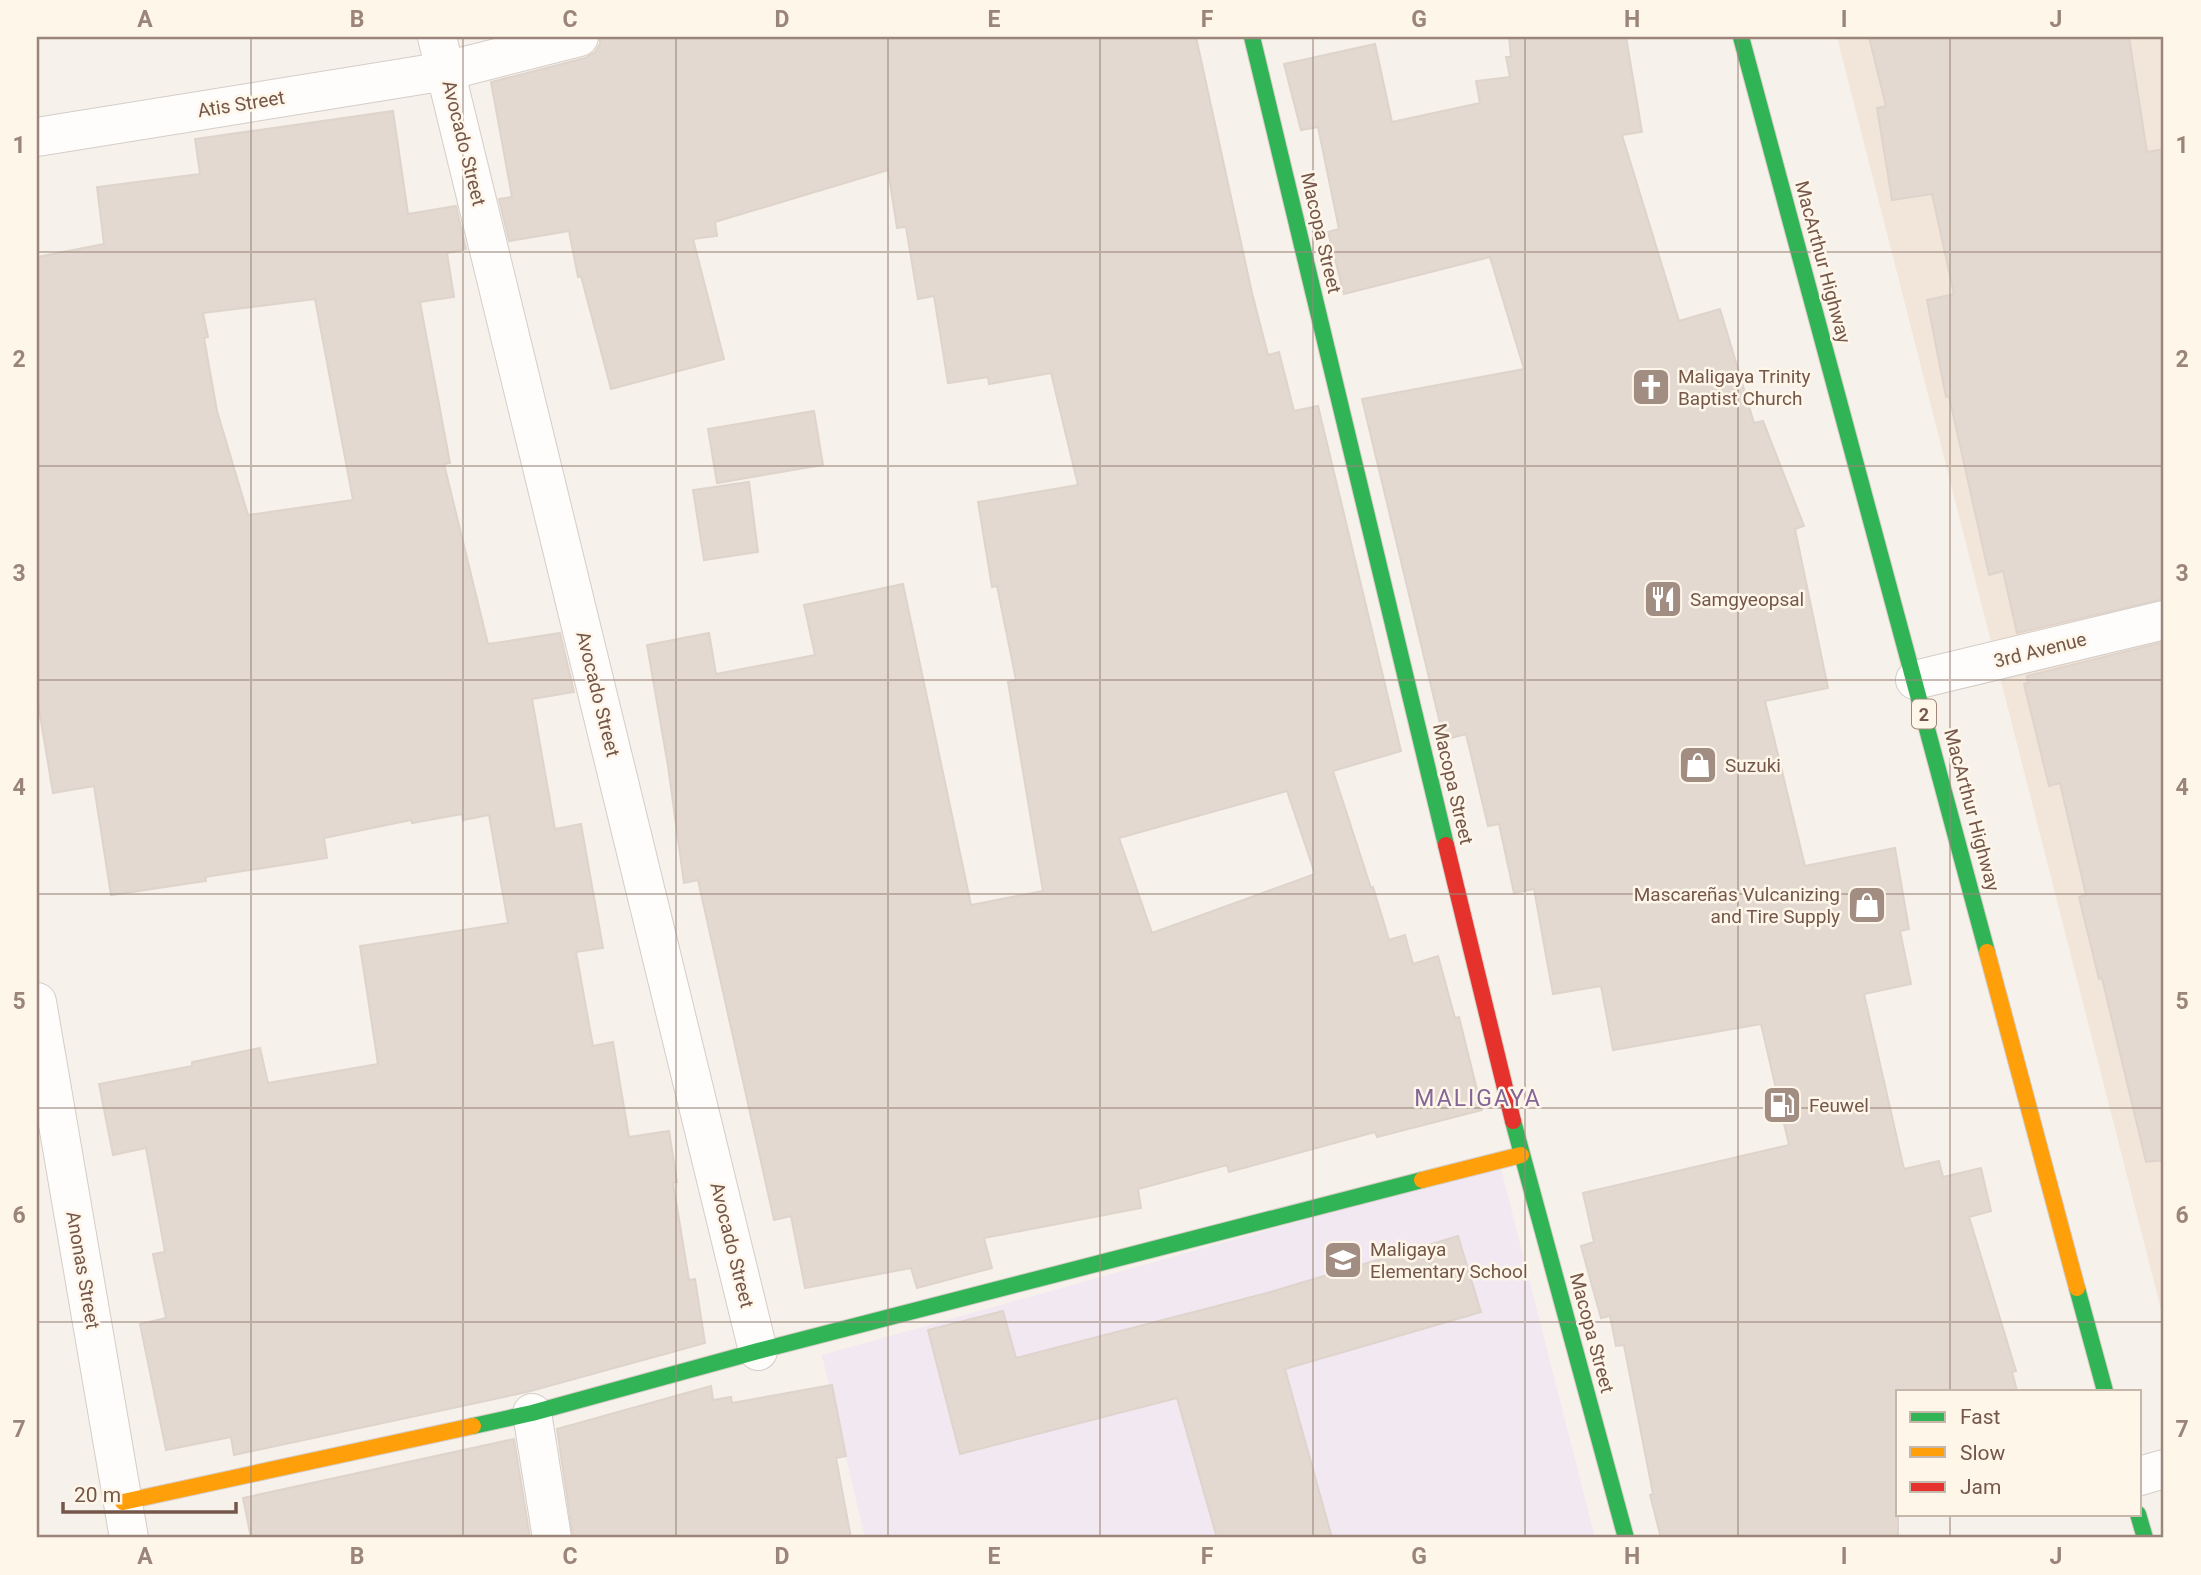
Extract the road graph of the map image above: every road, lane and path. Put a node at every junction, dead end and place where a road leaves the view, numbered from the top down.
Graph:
1 (579, 37) edge
2 (1252, 37) edge
3 (1741, 37) edge
4 (441, 54) edge
5 (37, 137) edge
6 (2164, 620) edge
7 (1915, 680) junction
8 (37, 1002) edge
9 (1521, 1155) junction
10 (758, 1351) junction
11 (2105, 1390) edge
12 (532, 1413) junction
13 (2164, 1469) edge
14 (2142, 1475) edge
15 (2139, 1516) edge
16 (126, 1520) edge
17 (552, 1538) edge
18 (1626, 1538) edge
19 (2145, 1538) edge

1 - 4 street, Atis Street
2 - 9 main road, Macopa Street
3 - 7 main road, MacArthur Highway / 2
4 - 5 street, Atis Street
4 - 10 street, Avocado Street
6 - 7 street, 3rd Avenue
7 - 11 main road, MacArthur Highway / 2
8 - 16 street, Anonas Street
9 - 10 main road
9 - 18 main road, Macopa Street
10 - 12 main road
12 - 16 main road
12 - 17 street
13 - 14 street
15 - 19 main road

